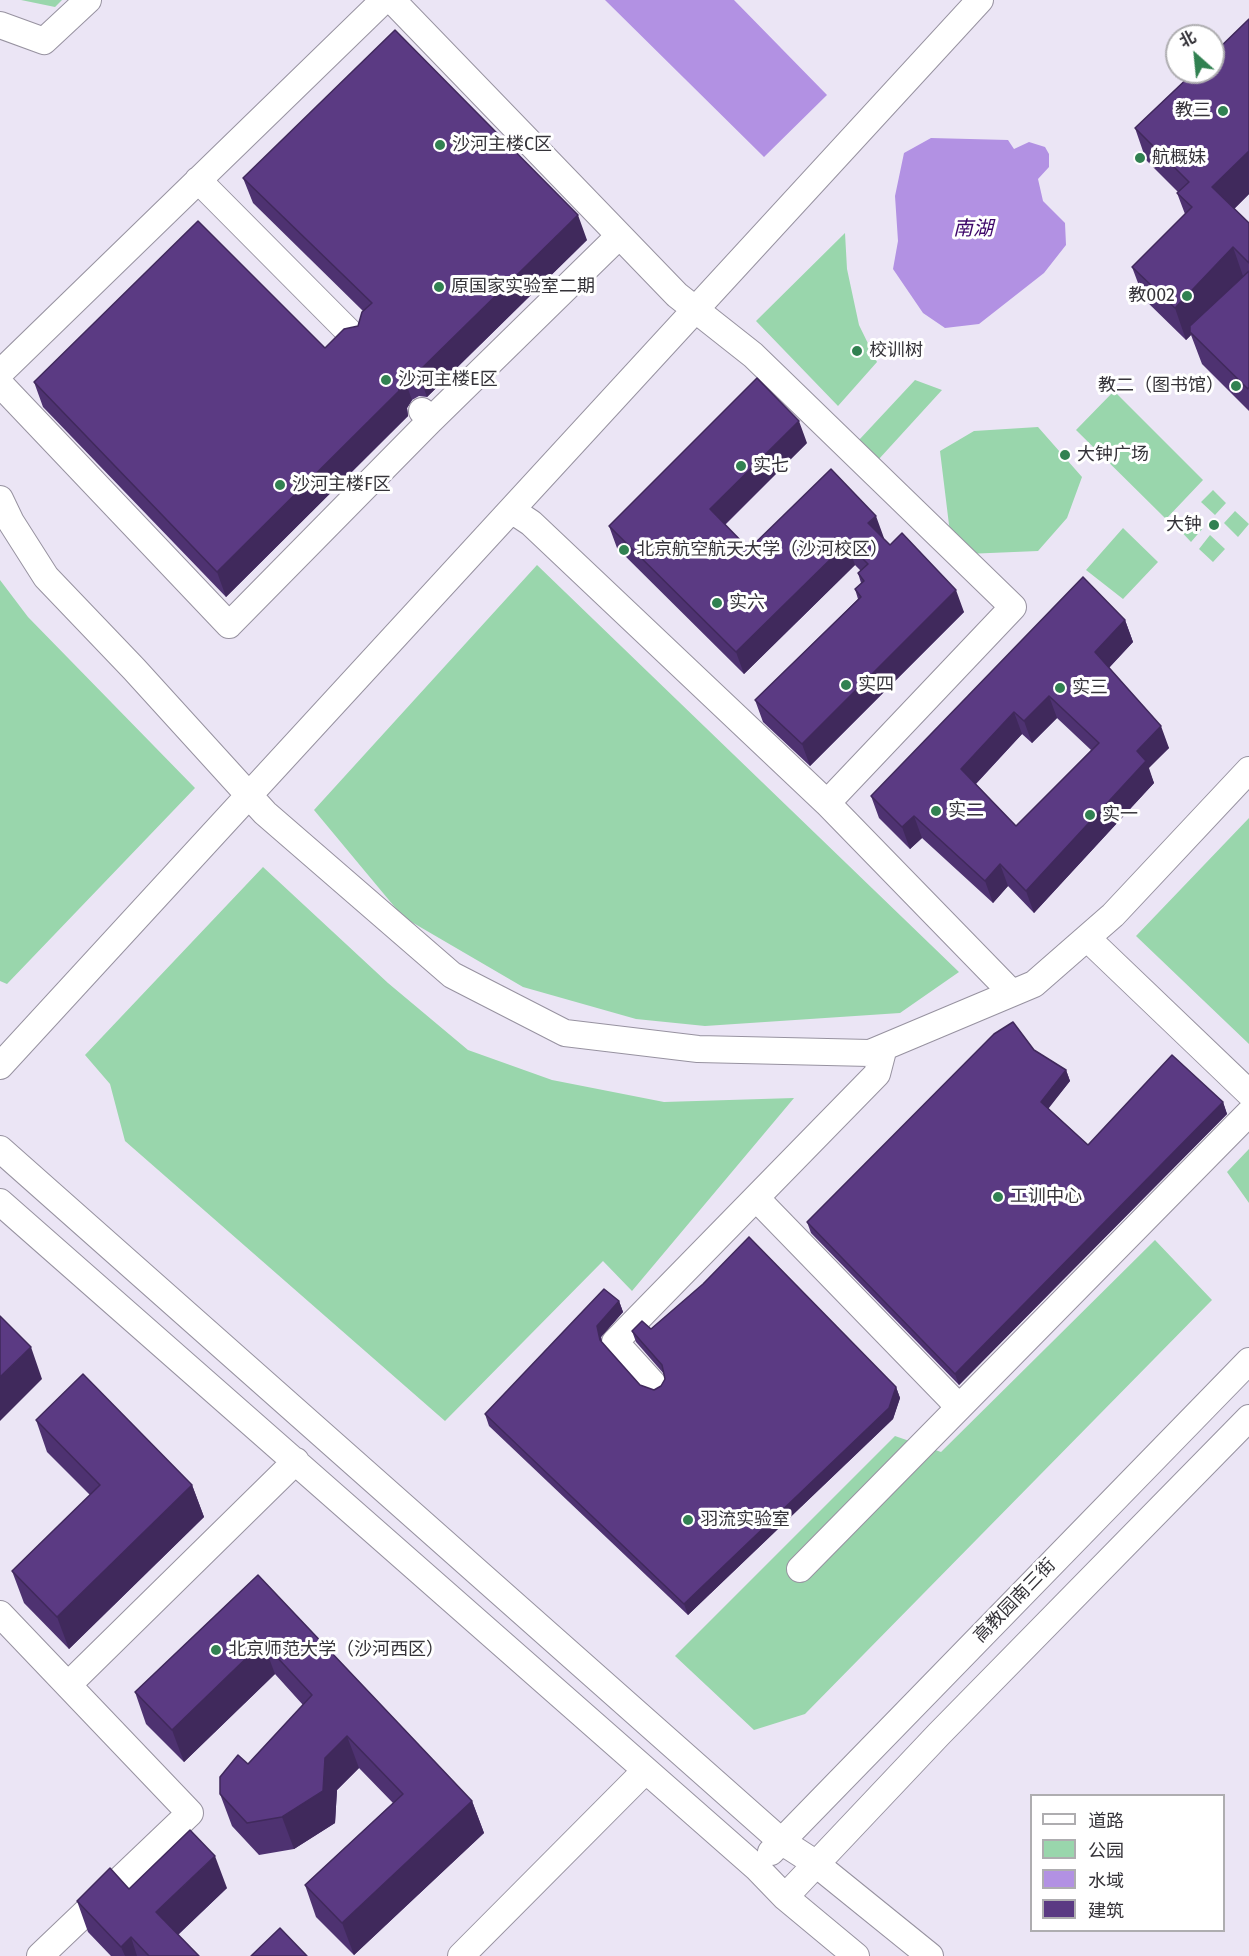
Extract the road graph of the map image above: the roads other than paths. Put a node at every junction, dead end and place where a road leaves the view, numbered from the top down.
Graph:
1 (88, 0) edge
2 (384, 0) edge
3 (392, 0) edge
4 (966, 5) edge
5 (0, 26) edge
6 (198, 180) junction
7 (620, 236) junction
8 (698, 309) junction
9 (357, 340) edge
10 (0, 373) edge
11 (0, 384) edge
12 (0, 499) edge
13 (513, 510) junction
14 (1249, 770) edge
15 (250, 795) junction
16 (827, 803) junction
17 (1087, 938) junction
18 (1012, 993) junction
19 (885, 1047) junction
20 (0, 1066) edge
21 (1249, 1093) edge
22 (1249, 1113) edge
23 (0, 1149) edge
24 (756, 1198) junction
25 (0, 1202) edge
26 (1249, 1361) edge
27 (655, 1386) edge
28 (959, 1407) junction
29 (1249, 1418) edge
30 (296, 1461) junction
31 (800, 1569) dead end
32 (0, 1614) edge
33 (68, 1685) junction
34 (645, 1771) junction
35 (781, 1841) junction
36 (815, 1863) junction
37 (757, 1868) junction
38 (785, 1897) junction
39 (44, 1955) edge
40 (460, 1956) edge
41 (856, 1956) edge
42 (930, 1956) edge

1 - 5 street
2 - 6 street
3 - 7 street
4 - 8 street
6 - 9 street
6 - 10 street
7 - 8 street
7 - 11 street
8 - 13 street
8 - 16 street
12 - 15 street
13 - 15 street
13 - 16 street
14 - 17 street
15 - 19 street
15 - 20 street
16 - 18 street
17 - 18 street
17 - 21 street
18 - 19 street
19 - 24 street
22 - 28 street
23 - 35 street
24 - 27 street
24 - 28 street
25 - 30 street
26 - 35 street, 高教园南三街
28 - 31 street
29 - 36 street
30 - 33 street
30 - 34 street
32 - 33 street
33 - 39 street
34 - 37 street
34 - 40 street
35 - 36 street
35 - 37 street, 高教园南三街
36 - 38 street
36 - 42 street
37 - 38 street
38 - 41 street

